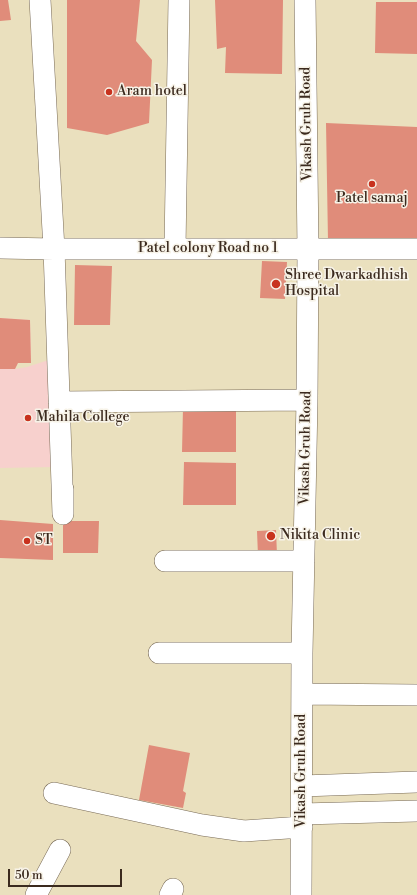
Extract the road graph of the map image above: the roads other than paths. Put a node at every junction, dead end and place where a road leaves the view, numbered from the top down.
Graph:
1 (40, 0) edge
2 (179, 0) edge
3 (306, 0) edge
4 (0, 248) edge
5 (175, 248) junction
6 (54, 249) junction
7 (308, 249) junction
8 (417, 249) edge
9 (307, 400) junction
10 (60, 402) junction
11 (62, 489) dead end
12 (165, 561) dead end
13 (304, 561) junction
14 (159, 653) dead end
15 (302, 653) junction
16 (302, 694) junction
17 (417, 695) edge
18 (417, 782) edge
19 (302, 786) junction
20 (54, 793) dead end
21 (417, 811) edge
22 (302, 820) junction
23 (60, 850) dead end
24 (36, 895) edge
25 (302, 895) edge

1 - 6 street
2 - 5 street
3 - 7 street, Vikash Gruh Road
4 - 6 street, Patel colony Road no 1
5 - 6 street, Patel colony Road no 1
5 - 7 street, Patel colony Road no 1
6 - 10 street
7 - 8 street, Patel colony Road no 1
7 - 9 street, Vikash Gruh Road
9 - 10 street
9 - 13 street, Vikash Gruh Road
10 - 11 street
12 - 13 street
13 - 15 street, Vikash Gruh Road
14 - 15 street
15 - 16 street, Vikash Gruh Road
16 - 17 street
16 - 19 street, Vikash Gruh Road
18 - 19 street
19 - 22 street, Vikash Gruh Road
20 - 22 street
21 - 22 street
22 - 25 street, Vikash Gruh Road
23 - 24 street

